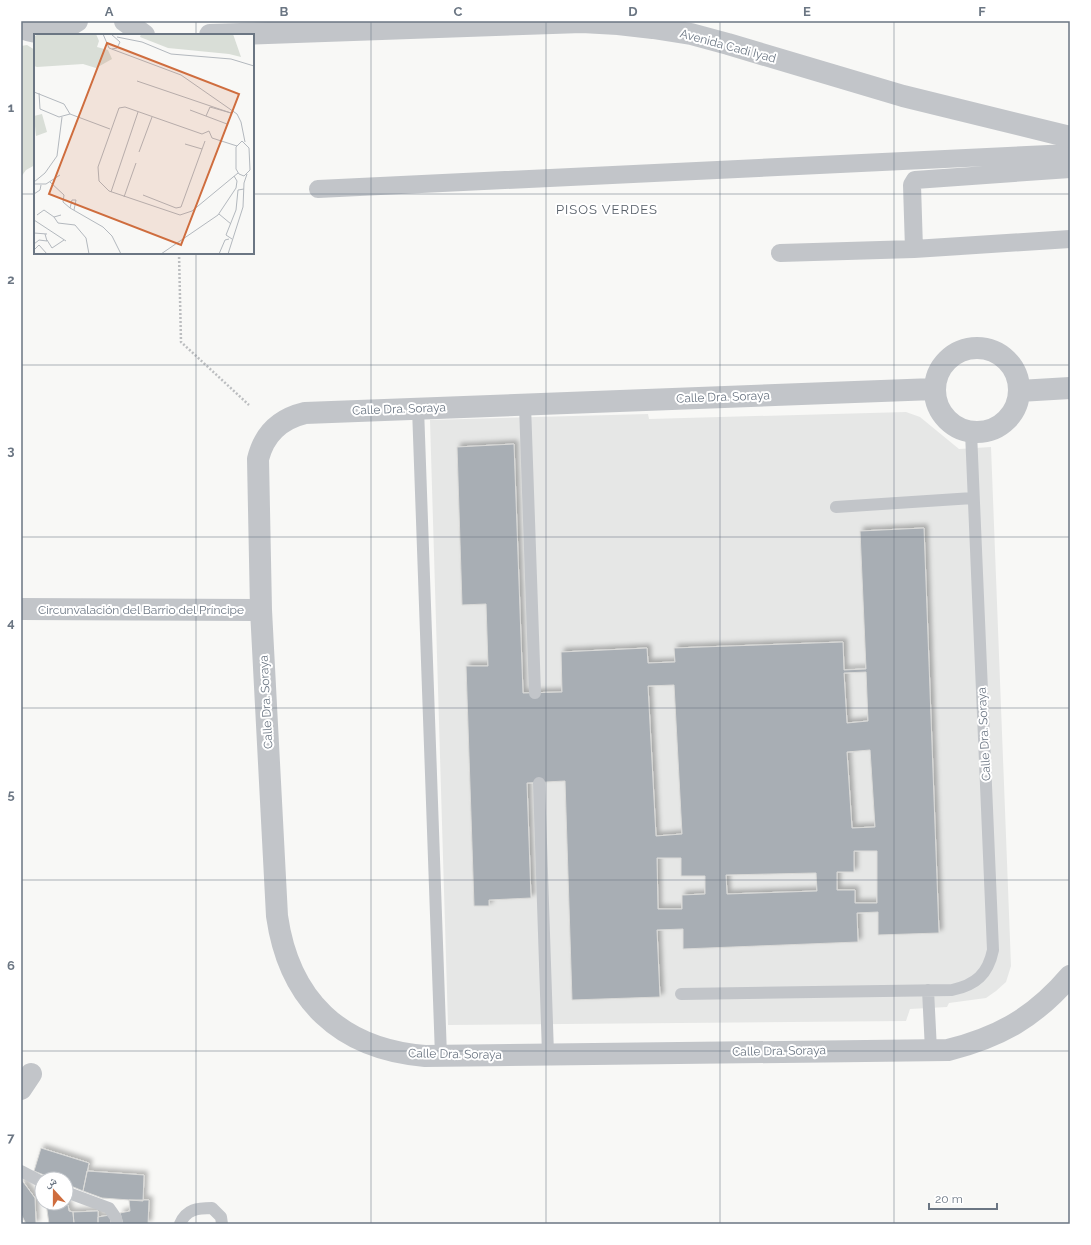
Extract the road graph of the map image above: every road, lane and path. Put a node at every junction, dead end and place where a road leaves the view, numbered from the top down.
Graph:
1 (77, 21) edge
2 (125, 21) edge
3 (21, 28) edge
4 (54, 34) edge
5 (143, 34) edge
6 (239, 34) edge
7 (1070, 137) edge
8 (1070, 153) edge
9 (1070, 169) edge
10 (318, 189) dead end
11 (1070, 239) edge
12 (914, 249) junction
13 (780, 253) dead end
14 (179, 254) edge
15 (1070, 388) edge
16 (934, 389) junction
17 (1019, 391) junction
18 (249, 405) dead end
19 (525, 405) junction
20 (418, 408) junction
21 (971, 432) junction
22 (974, 498) junction
23 (836, 507) dead end
24 (21, 610) edge
25 (261, 610) junction
26 (535, 693) dead end
27 (539, 782) dead end
28 (1070, 976) edge
29 (928, 990) junction
30 (681, 994) dead end
31 (931, 1050) junction
32 (548, 1054) junction
33 (441, 1056) junction
34 (21, 1171) edge
35 (34, 1178) edge
36 (74, 1195) edge
37 (117, 1224) edge
38 (180, 1224) edge
39 (222, 1224) edge

1 - 4 street
2 - 5 street
3 - 4 street
6 - 7 street, Avenida Cadi Iyad
8 - 10 street
9 - 12 street
11 - 12 street
12 - 13 street
14 - 18 path
15 - 17 street
16 - 17 street
16 - 19 street, Calle Dra. Soraya
16 - 21 street
17 - 21 street
19 - 20 street, Calle Dra. Soraya
19 - 26 lane
20 - 25 street, Calle Dra. Soraya
20 - 33 lane
21 - 22 lane, Calle Dra. Soraya
22 - 23 lane
22 - 29 lane, Calle Dra. Soraya
24 - 25 street, Circunvalación del Barrio del Príncipe
25 - 33 street, Calle Dra. Soraya
27 - 32 lane
28 - 31 street, Calle Dra. Soraya
29 - 30 lane, Calle Dra. Soraya
29 - 31 lane
31 - 32 street, Calle Dra. Soraya
32 - 33 street, Calle Dra. Soraya
34 - 35 lane
36 - 37 lane
38 - 39 lane

